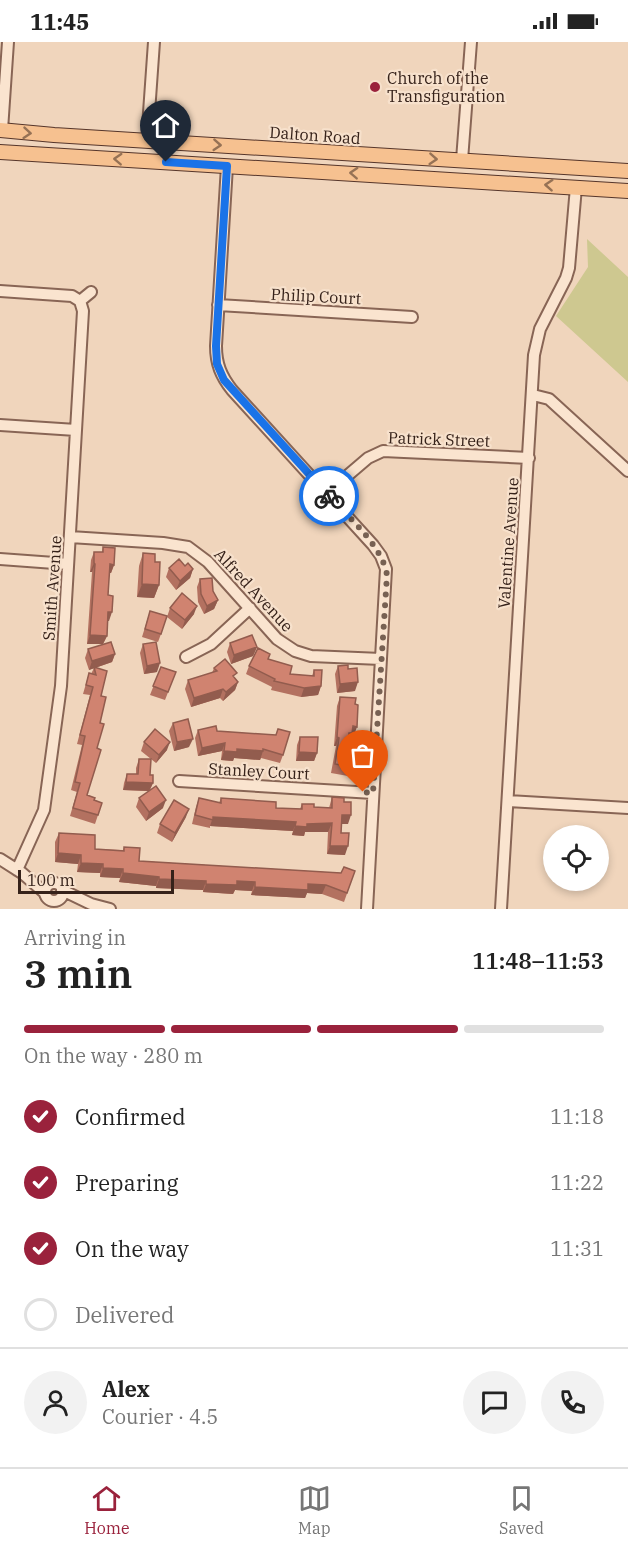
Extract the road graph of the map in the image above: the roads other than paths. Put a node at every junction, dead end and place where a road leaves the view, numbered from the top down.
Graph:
1 (8, 42) edge
2 (154, 42) edge
3 (471, 42) edge
4 (1, 130) edge
5 (147, 141) junction
6 (0, 152) edge
7 (146, 160) junction
8 (462, 160) junction
9 (227, 166) junction
10 (628, 171) edge
11 (576, 187) junction
12 (628, 191) edge
13 (0, 291) edge
14 (91, 292) dead end
15 (80, 301) junction
16 (219, 305) junction
17 (412, 317) dead end
18 (533, 395) junction
19 (0, 425) edge
20 (76, 430) junction
21 (529, 458) junction
22 (628, 471) edge
23 (327, 494) junction
24 (70, 537) junction
25 (0, 559) edge
26 (68, 564) junction
27 (250, 609) junction
28 (186, 657) dead end
29 (381, 659) junction
30 (178, 781) dead end
31 (373, 793) junction
32 (508, 801) junction
33 (628, 808) edge
34 (0, 859) edge
35 (19, 872) junction
36 (53, 896) edge
37 (45, 909) edge
38 (110, 909) edge
39 (367, 909) edge
40 (501, 909) edge

1 - 4 street
2 - 5 street
3 - 8 street
4 -> 5 main road, Dalton Road
5 - 7 main road
5 -> 8 main road, Dalton Road
7 -> 6 main road
7 - 9 main road
8 - 10 main road, Dalton Road
11 -> 9 main road
9 - 16 street
11 - 12 main road
11 - 18 street, Valentine Avenue
13 - 15 street
14 - 15 street
15 - 20 street, Smith Avenue
16 - 17 street, Philip Court
16 - 23 street
18 - 21 street, Valentine Avenue
18 - 22 street
19 - 20 street
20 - 24 street, Smith Avenue
21 - 23 street, Patrick Street
21 - 32 street, Valentine Avenue
23 - 29 street
24 - 26 street, Smith Avenue
24 - 27 street, Alfred Avenue
25 - 26 street
26 - 35 street, Smith Avenue
27 - 28 street
27 - 29 street, Alfred Avenue
29 - 31 street
30 - 31 street, Stanley Court
31 - 39 street
32 - 33 street
32 - 40 street, Valentine Avenue
34 - 35 street
35 - 36 street
36 - 37 street
36 - 38 street

